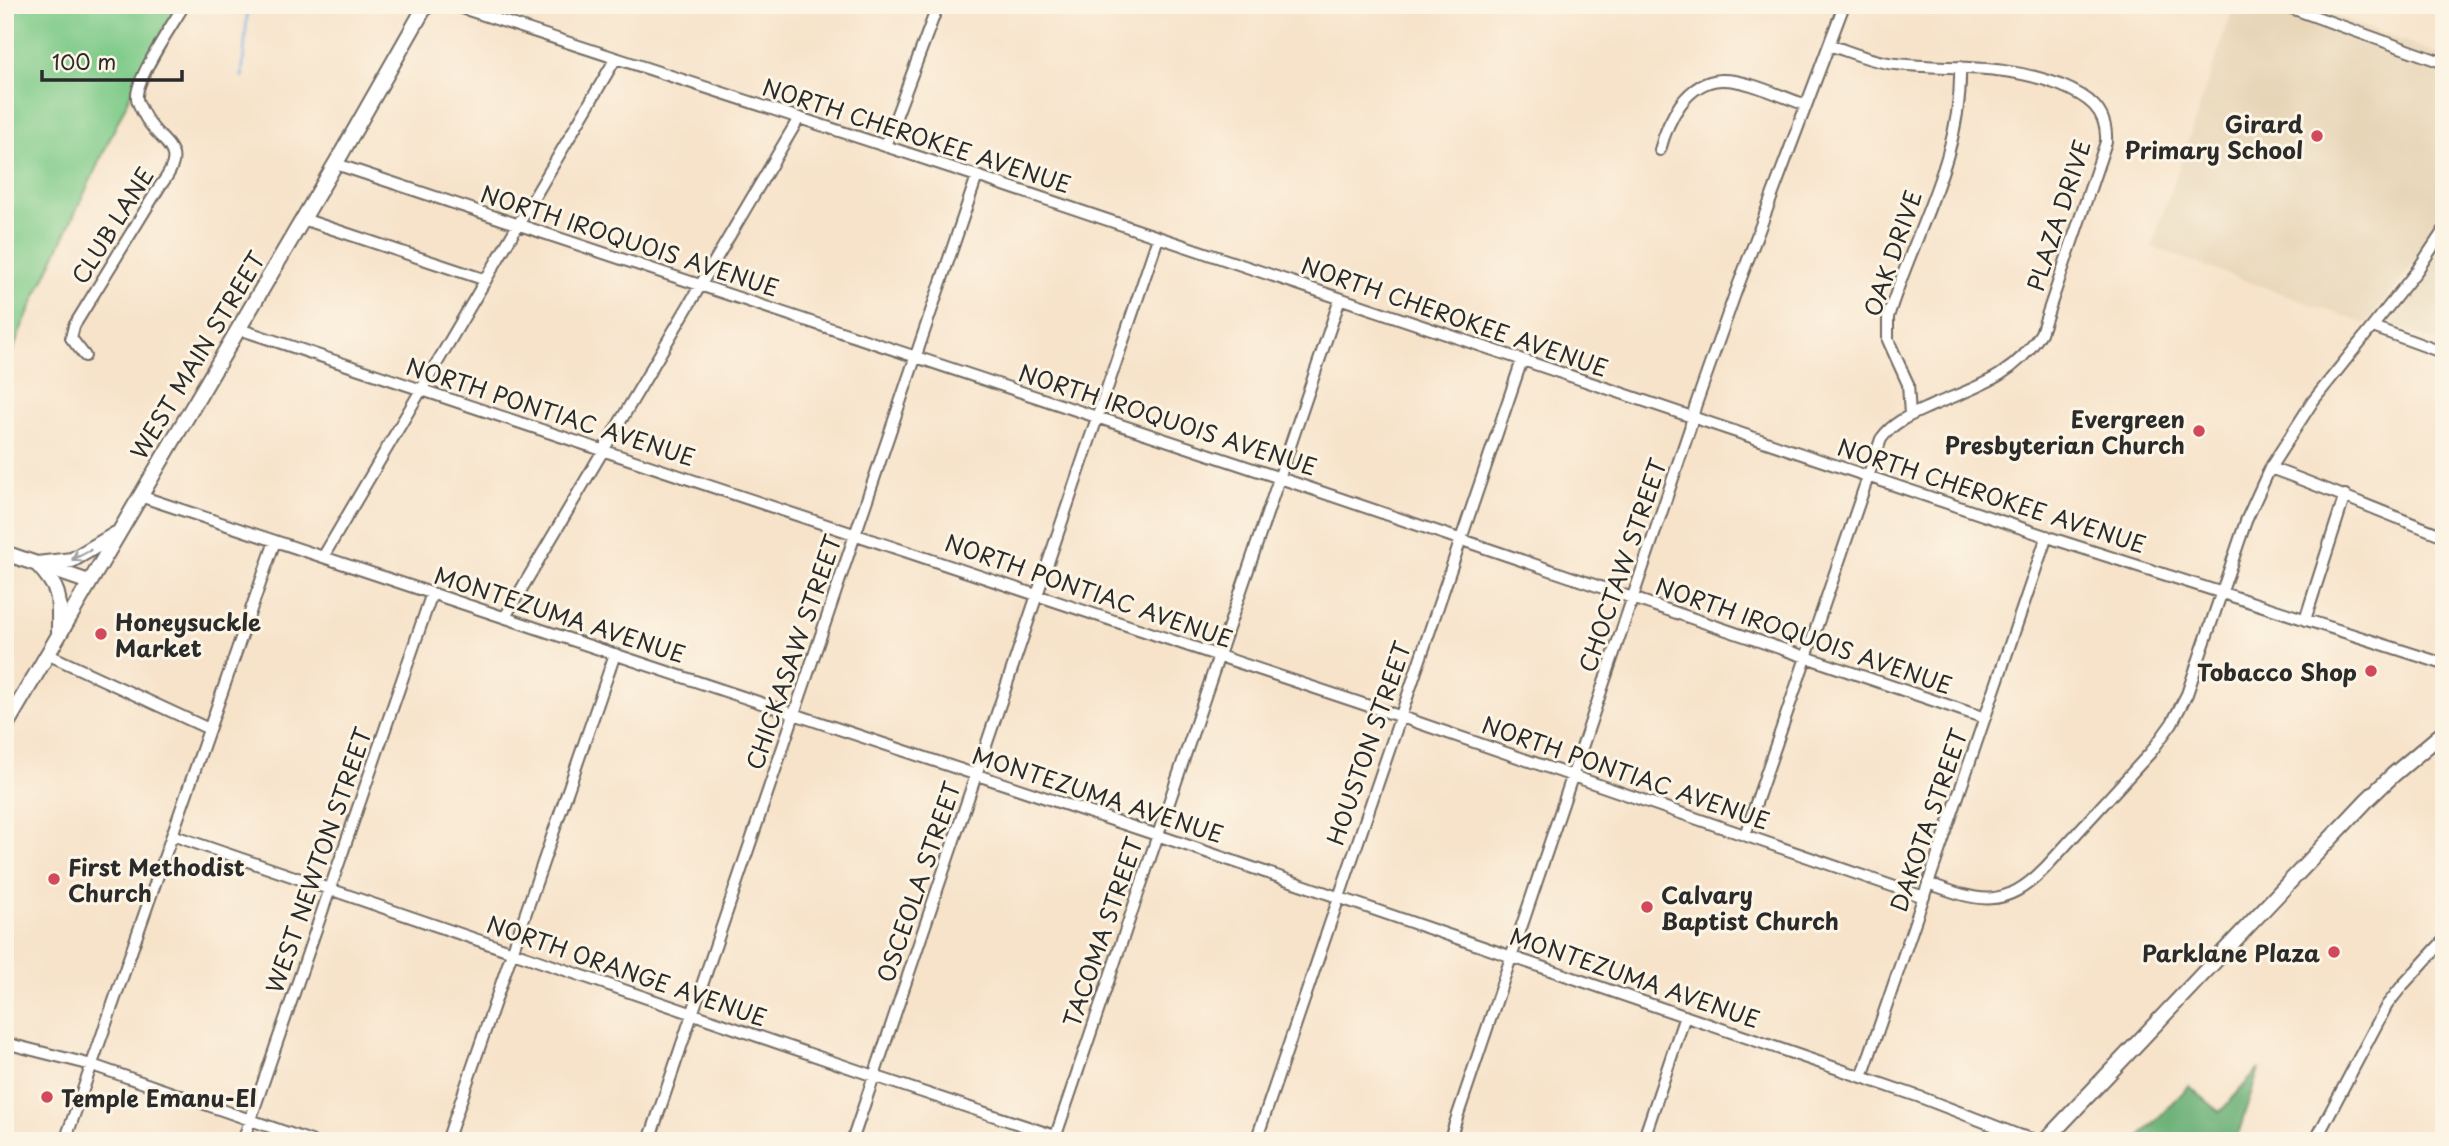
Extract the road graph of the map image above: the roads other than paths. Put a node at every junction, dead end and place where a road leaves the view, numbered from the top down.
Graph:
1 (184, 5) edge
2 (426, 5) edge
3 (453, 5) edge
4 (937, 5) edge
5 (1844, 5) edge
6 (2283, 5) edge
7 (1829, 45) junction
8 (616, 58) junction
9 (2444, 64) edge
10 (1960, 67) junction
11 (1806, 105) junction
12 (799, 118) junction
13 (885, 146) junction
14 (1660, 149) dead end
15 (336, 164) junction
16 (977, 176) junction
17 (303, 219) junction
18 (518, 225) junction
19 (2444, 230) edge
20 (1158, 238) junction
21 (486, 280) junction
22 (700, 285) junction
23 (1340, 299) junction
24 (2373, 327) junction
25 (239, 329) junction
26 (2444, 353) edge
27 (85, 356) dead end
28 (915, 358) junction
29 (1522, 360) junction
30 (421, 390) junction
31 (1910, 415) junction
32 (1097, 417) junction
33 (1693, 418) junction
34 (603, 450) junction
35 (2270, 468) junction
36 (1868, 476) junction
37 (1278, 478) junction
38 (2345, 495) junction
39 (139, 496) junction
40 (119, 532) junction
41 (856, 534) junction
42 (2047, 536) junction
43 (2444, 536) edge
44 (1459, 540) junction
45 (275, 541) junction
46 (5, 553) edge
47 (323, 557) junction
48 (37, 564) junction
49 (89, 582) junction
50 (432, 593) junction
51 (2221, 593) junction
52 (1037, 595) junction
53 (1633, 598) junction
54 (505, 617) junction
55 (2305, 620) junction
56 (58, 634) junction
57 (47, 654) junction
58 (615, 654) junction
59 (1218, 656) junction
60 (1805, 657) junction
61 (2444, 664) edge
62 (794, 713) junction
63 (1399, 716) junction
64 (1984, 719) junction
65 (5, 727) edge
66 (209, 729) junction
67 (2444, 732) edge
68 (976, 775) junction
69 (1573, 776) junction
70 (172, 835) junction
71 (1157, 835) junction
72 (1745, 835) junction
73 (1928, 883) junction
74 (330, 891) junction
75 (1924, 897) junction
76 (1338, 898) junction
77 (2444, 940) edge
78 (512, 953) junction
79 (1512, 957) junction
80 (693, 1014) junction
81 (1685, 1016) junction
82 (5, 1044) edge
83 (92, 1065) junction
84 (874, 1076) junction
85 (1862, 1077) junction
86 (250, 1120) junction
87 (1055, 1138) edge
88 (65, 1141) edge
89 (243, 1141) edge
90 (311, 1141) edge
91 (447, 1141) edge
92 (649, 1141) edge
93 (852, 1141) edge
94 (1070, 1141) edge
95 (1256, 1141) edge
96 (1449, 1141) edge
97 (1643, 1141) edge
98 (2042, 1141) edge
99 (2315, 1141) edge

1 - 27 street, CLUB LANE
2 - 15 main road, WEST MAIN STREET
3 - 8 street, NORTH CHEROKEE AVENUE
4 - 13 street
5 - 7 street, CHOCTAW STREET
6 - 9 street
7 - 10 street, PLAZA DRIVE
7 - 11 street, CHOCTAW STREET
8 - 12 street, NORTH CHEROKEE AVENUE
8 - 18 street
10 - 31 street, OAK DRIVE
10 - 31 street, PLAZA DRIVE
11 - 14 street
11 - 33 street, CHOCTAW STREET
12 - 13 street, NORTH CHEROKEE AVENUE
12 - 22 street
13 - 16 street, NORTH CHEROKEE AVENUE
15 - 17 main road, WEST MAIN STREET
15 - 18 street, NORTH IROQUOIS AVENUE
16 - 20 street, NORTH CHEROKEE AVENUE
16 - 28 street, CHICKASAW STREET
17 - 21 street
17 - 25 main road, WEST MAIN STREET
18 - 21 street
18 - 22 street, NORTH IROQUOIS AVENUE
19 - 24 street
20 - 23 street, NORTH CHEROKEE AVENUE
20 - 32 street, OSCEOLA STREET
21 - 30 street
22 - 28 street, NORTH IROQUOIS AVENUE
22 - 34 street
23 - 29 street, NORTH CHEROKEE AVENUE
23 - 37 street, TACOMA STREET
24 - 26 street
24 - 35 street
25 - 30 street, NORTH PONTIAC AVENUE
25 - 39 main road, WEST MAIN STREET
28 - 32 street, NORTH IROQUOIS AVENUE
28 - 41 street, CHICKASAW STREET
29 - 33 street, NORTH CHEROKEE AVENUE
29 - 44 street, HOUSTON STREET
30 - 34 street, NORTH PONTIAC AVENUE
30 - 47 street
31 - 36 street
32 - 37 street, NORTH IROQUOIS AVENUE
32 - 52 street, OSCEOLA STREET
33 - 36 street, NORTH CHEROKEE AVENUE
33 - 53 street, CHOCTAW STREET
34 - 41 street, NORTH PONTIAC AVENUE
34 - 54 street
35 - 38 street
35 - 51 street
36 - 42 street, NORTH CHEROKEE AVENUE
36 - 60 street
37 - 44 street, NORTH IROQUOIS AVENUE
37 - 59 street, TACOMA STREET
38 - 43 street
38 - 55 street
39 - 40 main road, WEST MAIN STREET
39 - 45 street, MONTEZUMA AVENUE
40 -> 48 main road
40 - 49 main road, WEST MAIN STREET
41 - 52 street, NORTH PONTIAC AVENUE
41 - 62 street, CHICKASAW STREET
42 - 51 street, NORTH CHEROKEE AVENUE
42 - 64 street, DAKOTA STREET
44 - 53 street, NORTH IROQUOIS AVENUE
44 - 63 street, HOUSTON STREET
45 - 47 street, MONTEZUMA AVENUE
45 - 66 street
46 - 48 main road
47 - 50 street, MONTEZUMA AVENUE
48 - 49 main road
48 - 56 main road
49 - 56 main road, WEST MAIN STREET
50 - 54 street, MONTEZUMA AVENUE
50 - 74 street, WEST NEWTON STREET
51 - 55 street, NORTH CHEROKEE AVENUE
51 - 73 street
52 - 59 street, NORTH PONTIAC AVENUE
52 - 68 street, OSCEOLA STREET
53 - 60 street, NORTH IROQUOIS AVENUE
53 - 69 street, CHOCTAW STREET
54 - 58 street, MONTEZUMA AVENUE
55 - 61 street, NORTH CHEROKEE AVENUE
56 - 57 main road, WEST MAIN STREET
57 - 65 main road, WEST MAIN STREET
57 - 66 street
58 - 62 street, MONTEZUMA AVENUE
58 - 78 street
59 - 63 street, NORTH PONTIAC AVENUE
59 - 71 street, TACOMA STREET
60 - 64 street, NORTH IROQUOIS AVENUE
60 - 72 street
62 - 68 street, MONTEZUMA AVENUE
62 - 80 street, CHICKASAW STREET
63 - 69 street, NORTH PONTIAC AVENUE
63 - 76 street, HOUSTON STREET
64 - 73 street, DAKOTA STREET
66 - 70 street
67 - 98 main road
68 - 71 street, MONTEZUMA AVENUE
68 - 84 street, OSCEOLA STREET
69 - 72 street, NORTH PONTIAC AVENUE
69 - 79 street, CHOCTAW STREET
70 - 74 street, NORTH ORANGE AVENUE
70 - 83 street
71 - 76 street, MONTEZUMA AVENUE
71 - 87 street, TACOMA STREET
72 - 75 street, NORTH PONTIAC AVENUE
73 - 75 street, DAKOTA STREET
74 - 78 street, NORTH ORANGE AVENUE
74 - 86 street, WEST NEWTON STREET
75 - 85 street, DAKOTA STREET
76 - 79 street, MONTEZUMA AVENUE
76 - 95 street, HOUSTON STREET
77 - 99 street
78 - 80 street, NORTH ORANGE AVENUE
78 - 91 street
79 - 81 street, MONTEZUMA AVENUE
79 - 96 street, CHOCTAW STREET
80 - 84 street, NORTH ORANGE AVENUE
80 - 92 street, CHICKASAW STREET
81 - 85 street, MONTEZUMA AVENUE
81 - 97 street
82 - 83 street
83 - 86 street
83 - 88 street
84 - 87 street, NORTH ORANGE AVENUE
84 - 93 street, OSCEOLA STREET
85 - 98 street, MONTEZUMA AVENUE
86 - 89 street, WEST NEWTON STREET
86 - 90 street
87 - 94 street, NORTH ORANGE AVENUE

